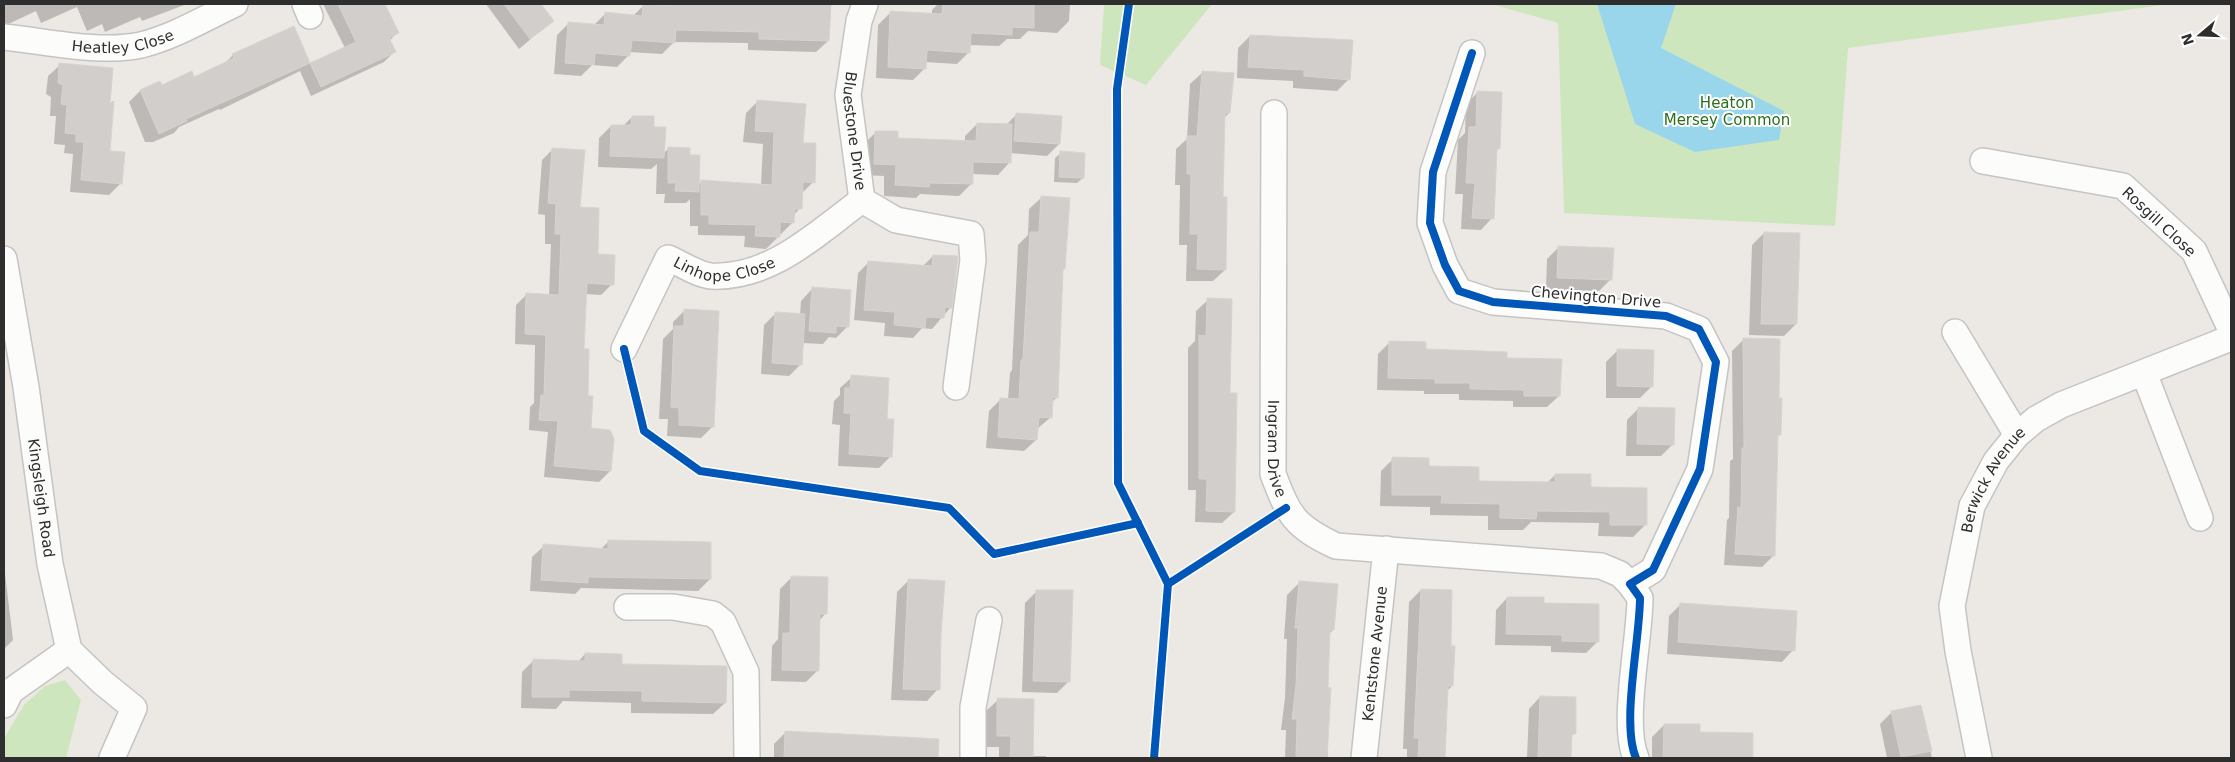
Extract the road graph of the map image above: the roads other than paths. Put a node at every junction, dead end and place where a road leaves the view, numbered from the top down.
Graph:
1 (235, 4) edge
2 (864, 4) edge
3 (4, 37) edge
4 (1472, 53) dead end
5 (1274, 113) dead end
6 (1983, 161) dead end
7 (862, 200) junction
8 (4, 259) edge
9 (2231, 330) edge
10 (1955, 332) dead end
11 (2231, 338) edge
12 (624, 349) dead end
13 (2144, 372) junction
14 (956, 387) dead end
15 (2017, 435) junction
16 (2200, 518) dead end
17 (1386, 549) junction
18 (1630, 584) junction
19 (628, 607) dead end
20 (989, 620) dead end
21 (69, 650) junction
22 (4, 705) edge
23 (112, 758) edge
24 (748, 758) edge
25 (973, 758) edge
26 (1364, 758) edge
27 (1636, 758) edge
28 (1979, 758) edge

1 - 3 street, Heatley Close
2 - 7 street, Bluestone Drive
4 - 18 street, Chevington Drive
5 - 17 street, Ingram Drive
6 - 9 street, Rosgill Close
7 - 12 street, Linhope Close
7 - 14 street, Bluestone Drive
8 - 21 street, Kingsleigh Road
10 - 15 street
11 - 13 street, Berwick Avenue
13 - 15 street, Berwick Avenue
13 - 16 street
15 - 28 street, Berwick Avenue
17 - 18 street, Ingram Drive
17 - 26 street, Kentstone Avenue
18 - 27 street
19 - 24 street
20 - 25 street
21 - 22 street
21 - 23 street

